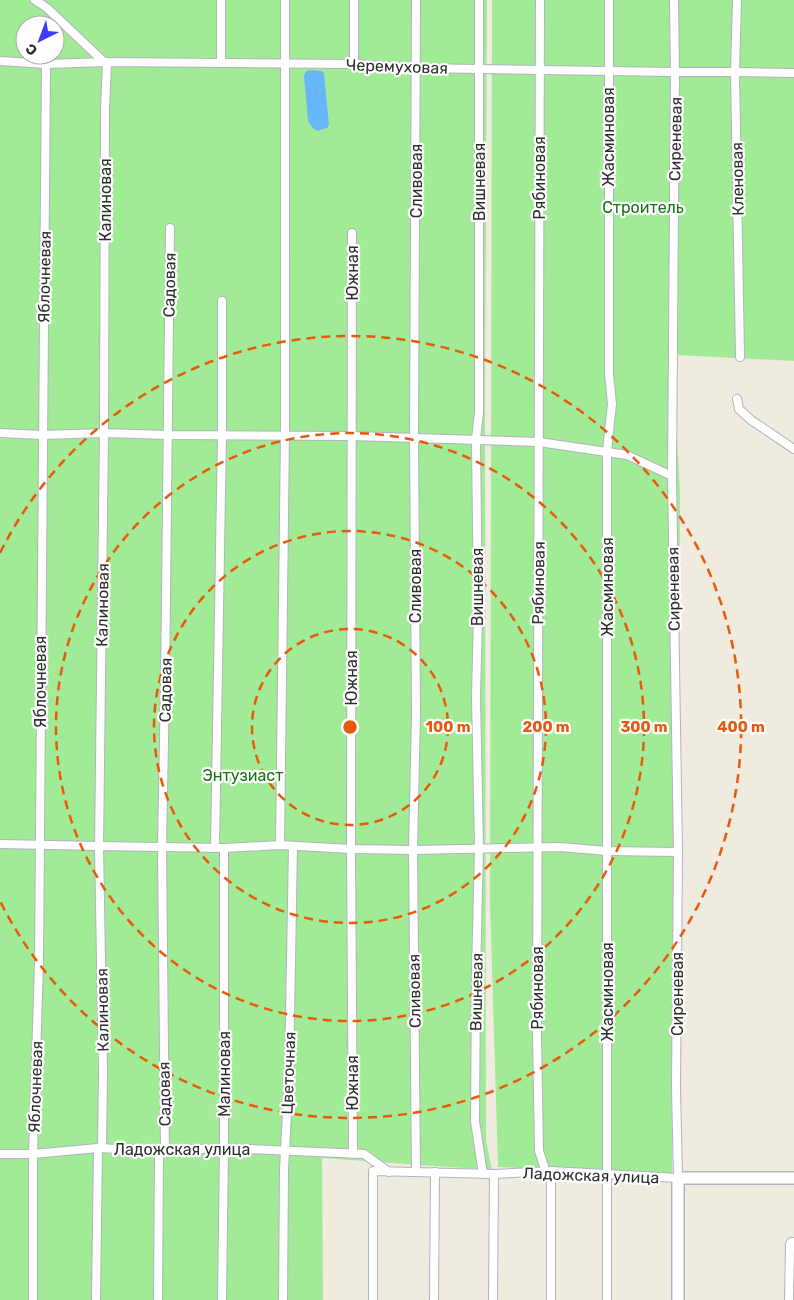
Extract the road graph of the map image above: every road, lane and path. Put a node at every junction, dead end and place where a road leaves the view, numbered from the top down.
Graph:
1 (35, 0) edge
2 (221, 0) edge
3 (285, 0) edge
4 (354, 0) edge
5 (416, 0) edge
6 (479, 0) edge
7 (540, 0) edge
8 (609, 0) edge
9 (674, 0) edge
10 (737, 0) edge
11 (47, 4) edge
12 (0, 61) edge
13 (15, 62) edge
14 (105, 62) junction
15 (65, 63) edge
16 (221, 63) junction
17 (285, 64) junction
18 (354, 64) junction
19 (46, 65) edge
20 (416, 68) junction
21 (479, 68) junction
22 (539, 69) junction
23 (608, 71) junction
24 (675, 72) junction
25 (736, 72) junction
26 (794, 73) edge
27 (170, 228) dead end
28 (352, 233) dead end
29 (222, 301) dead end
30 (740, 357) dead end
31 (737, 399) dead end
32 (104, 433) junction
33 (0, 434) edge
34 (222, 434) junction
35 (42, 435) junction
36 (168, 435) junction
37 (285, 435) junction
38 (352, 436) junction
39 (414, 437) junction
40 (476, 440) junction
41 (539, 442) junction
42 (794, 449) edge
43 (607, 451) junction
44 (672, 476) junction
45 (0, 844) edge
46 (39, 844) junction
47 (280, 845) junction
48 (99, 846) junction
49 (293, 846) junction
50 (162, 847) junction
51 (215, 847) junction
52 (537, 847) junction
53 (224, 848) junction
54 (351, 848) junction
55 (479, 848) junction
56 (413, 850) junction
57 (607, 851) junction
58 (678, 852) junction
59 (100, 1148) junction
60 (224, 1148) junction
61 (162, 1151) junction
62 (285, 1151) junction
63 (0, 1154) edge
64 (33, 1154) junction
65 (353, 1154) junction
66 (544, 1166) dead end
67 (551, 1171) junction
68 (389, 1172) junction
69 (416, 1172) junction
70 (435, 1172) junction
71 (483, 1174) junction
72 (494, 1174) junction
73 (608, 1174) junction
74 (678, 1178) junction
75 (794, 1178) edge
76 (794, 1242) edge
77 (33, 1300) edge
78 (96, 1300) edge
79 (158, 1300) edge
80 (222, 1300) edge
81 (283, 1300) edge
82 (373, 1300) edge
83 (434, 1300) edge
84 (493, 1300) edge
85 (551, 1300) edge
86 (607, 1300) edge
87 (678, 1300) edge
88 (790, 1300) edge

1 - 11 street
2 - 16 street
3 - 17 street
4 - 18 street
5 - 20 street, Сливовая
6 - 21 street, Вишневая
7 - 22 street, Рябиновая
8 - 23 street, Жасминовая
9 - 24 street, Сиреневая
10 - 25 street, Кленовая
11 - 14 street
12 - 13 street, Черемуховая
14 - 15 street, Черемуховая
14 - 16 street, Черемуховая
14 - 32 street, Калиновая
16 - 17 street, Черемуховая
17 - 18 street, Черемуховая
17 - 37 street
18 - 20 street, Черемуховая
19 - 35 street, Яблочневая
20 - 21 street, Черемуховая
20 - 39 street, Сливовая
21 - 22 street, Черемуховая
21 - 40 street, Вишневая
22 - 23 street, Черемуховая
22 - 41 street, Рябиновая
23 - 24 street, Черемуховая
23 - 43 street, Жасминовая
24 - 25 street, Черемуховая
24 - 44 street, Сиреневая
25 - 26 street, Черемуховая
25 - 30 street, Кленовая
27 - 36 street, Садовая
28 - 38 street, Южная
29 - 34 street
31 - 42 street
32 - 35 street
32 - 36 street
32 - 48 street, Калиновая
33 - 35 street
34 - 36 street
34 - 37 street
34 - 51 street
35 - 46 street, Яблочневая
36 - 50 street, Садовая
37 - 38 street
37 - 47 street
38 - 39 street
38 - 54 street, Южная
39 - 40 street
39 - 56 street, Сливовая
40 - 41 street
40 - 55 street, Вишневая
41 - 43 street
41 - 52 street, Рябиновая
43 - 44 street
43 - 57 street, Жасминовая
44 - 58 street, Сиреневая
45 - 46 street
46 - 48 street
46 - 64 street, Яблочневая
47 - 49 street
47 - 53 street
48 - 50 street
48 - 59 street, Калиновая
49 - 54 street
49 - 62 street, Цветочная
50 - 51 street
50 - 61 street, Садовая
51 - 53 street
52 - 55 street
52 - 57 street
52 - 66 street, Рябиновая
53 - 60 street, Малиновая
54 - 56 street
54 - 65 street, Южная
55 - 56 street
55 - 71 street, Вишневая
56 - 69 street, Сливовая
57 - 58 street
57 - 73 street, Жасминовая
58 - 74 street, Сиреневая
59 - 61 street, Ладожская улица
59 - 64 street, Ладожская улица
59 - 78 street, Калиновая
60 - 61 street, Ладожская улица
60 - 62 street, Ладожская улица
60 - 80 street, Малиновая
61 - 79 street, Садовая
62 - 65 street, Ладожская улица
62 - 81 street, Цветочная
63 - 64 street, Ладожская улица
64 - 77 street, Яблочневая
65 - 68 street, Ладожская улица
67 - 72 street, Ладожская улица
67 - 73 street, Ладожская улица
67 - 85 street
68 - 69 street, Ладожская улица
68 - 82 street, Ладожская улица
69 - 70 street, Ладожская улица
70 - 71 street, Ладожская улица
70 - 83 street
71 - 72 street, Ладожская улица
72 - 84 street
73 - 74 street, Ладожская улица
73 - 86 street, Жасминовая
74 - 75 main road, Ладожская улица
74 - 87 main road
76 - 88 street

